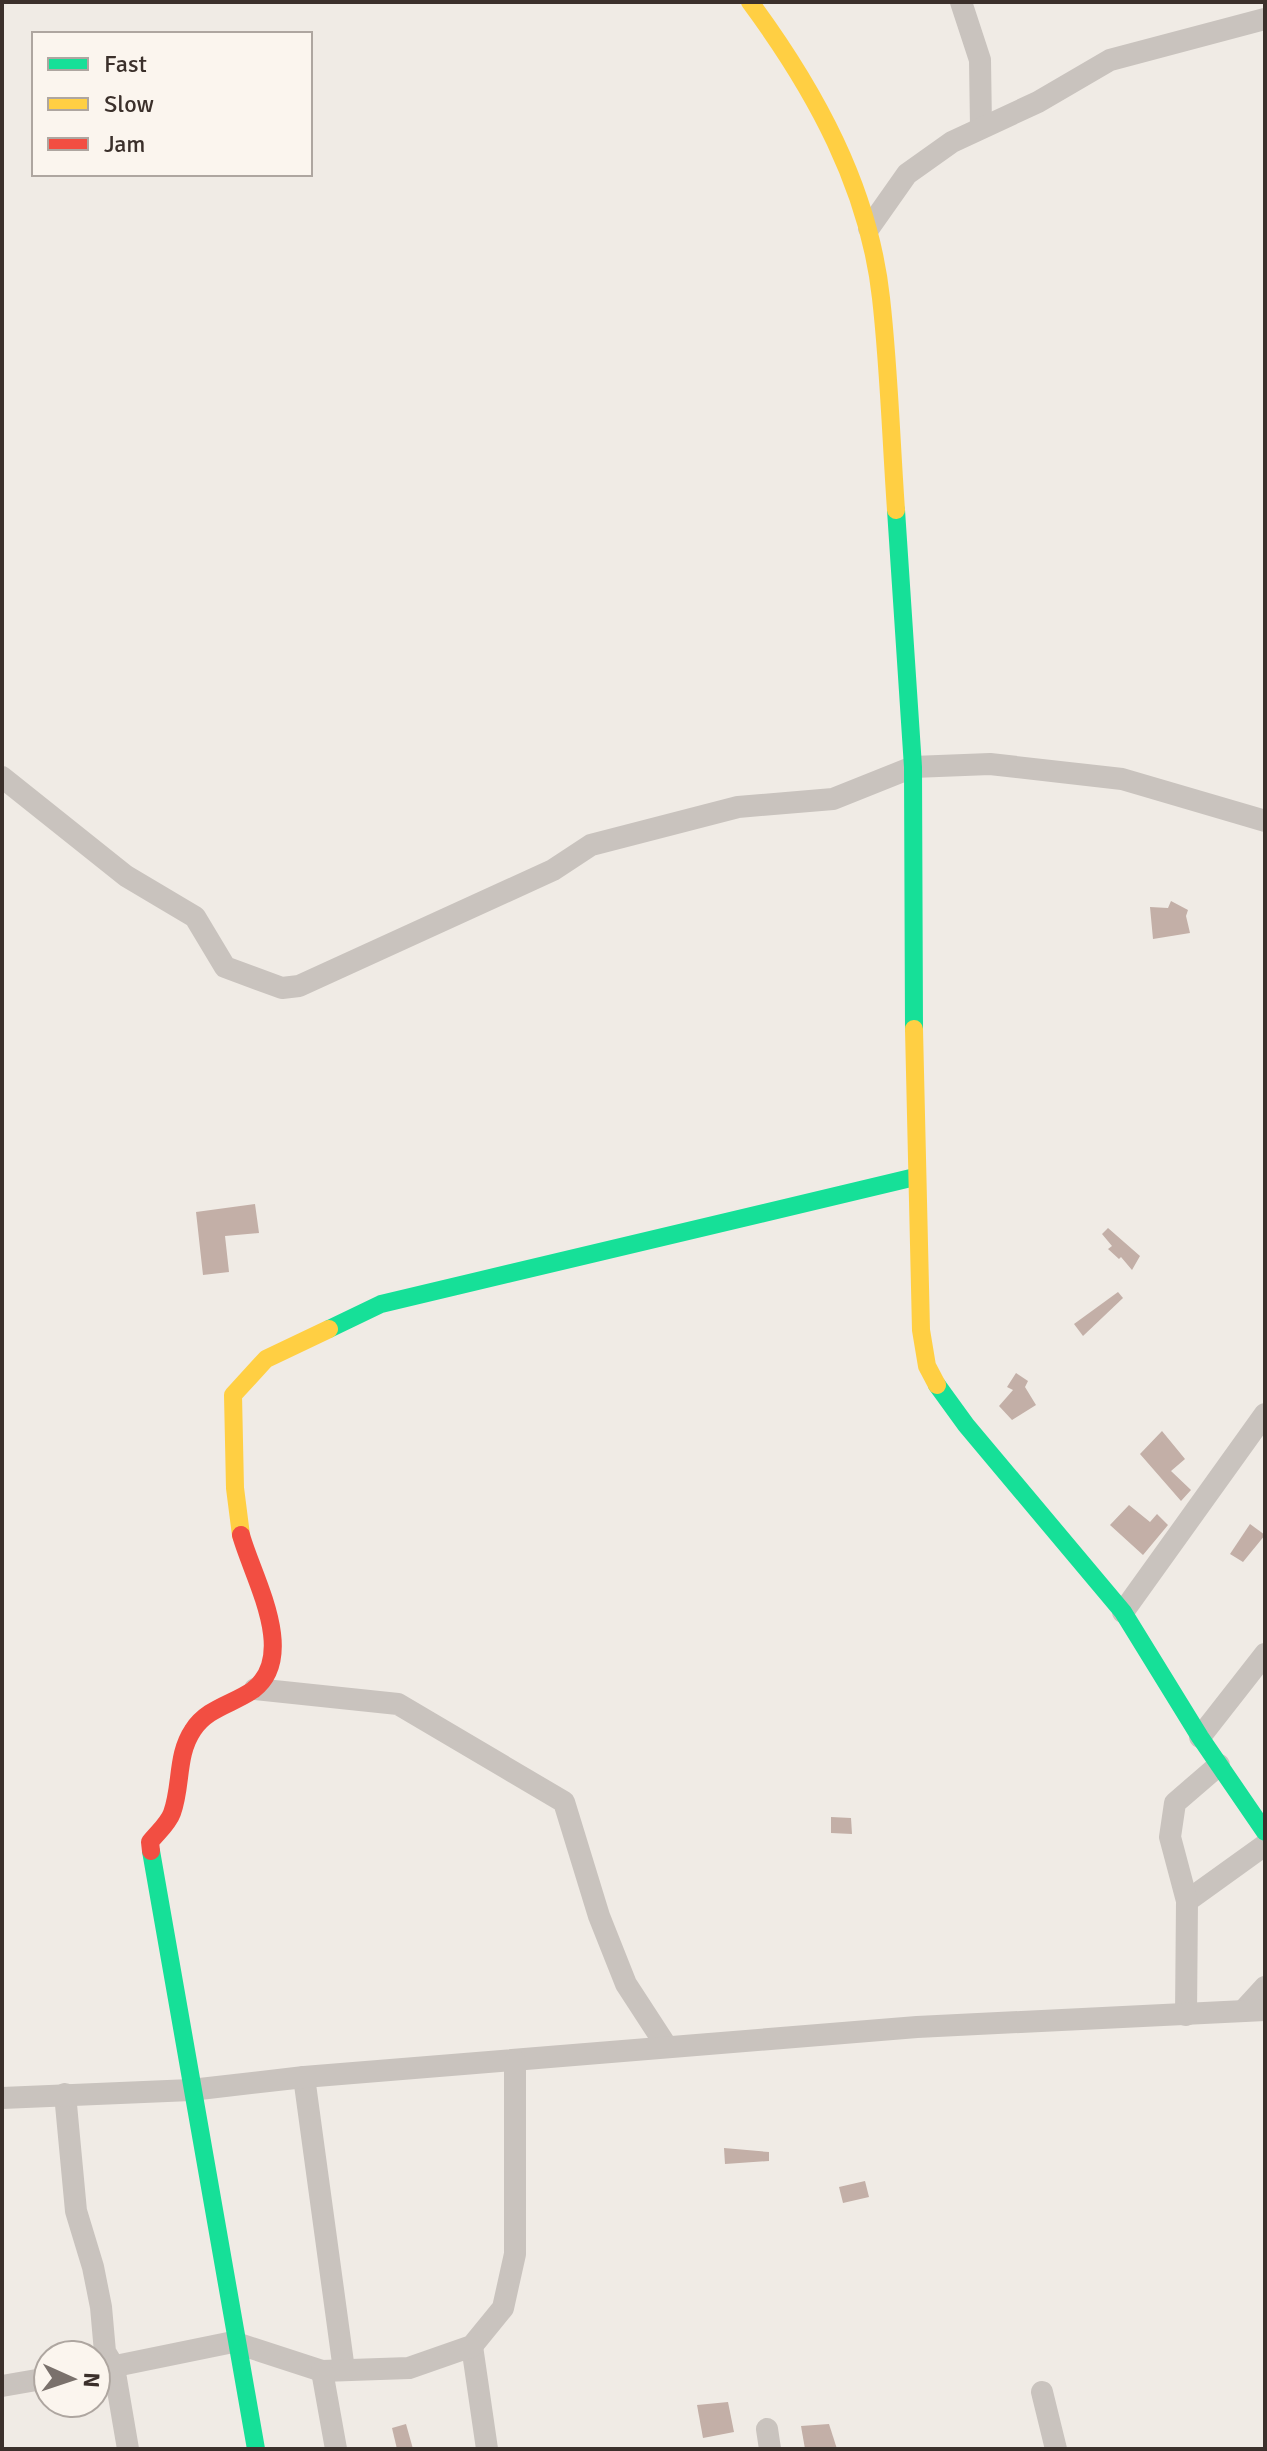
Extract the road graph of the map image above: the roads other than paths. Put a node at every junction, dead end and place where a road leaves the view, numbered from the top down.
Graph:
1 (750, 2) edge
2 (961, 2) edge
3 (1265, 19) edge
4 (981, 127) junction
5 (869, 228) junction
6 (913, 767) junction
7 (2, 777) edge
8 (1265, 821) edge
9 (915, 1177) junction
10 (1265, 1414) edge
11 (1123, 1612) junction
12 (1265, 1654) edge
13 (255, 1689) junction
14 (1200, 1737) junction
15 (1219, 1765) junction
16 (1265, 1832) edge
17 (1265, 1845) edge
18 (1187, 1901) junction
19 (1265, 1987) edge
20 (1254, 2011) edge
21 (1186, 2015) junction
22 (667, 2047) junction
23 (515, 2061) junction
24 (304, 2077) junction
25 (191, 2090) junction
26 (65, 2094) junction
27 (2, 2098) edge
28 (104, 2339) edge
29 (233, 2342) junction
30 (472, 2346) junction
31 (112, 2367) edge
32 (333, 2371) junction
33 (32, 2381) edge
34 (2, 2386) edge
35 (1042, 2392) dead end
36 (112, 2393) edge
37 (128, 2449) edge
38 (256, 2449) edge
39 (336, 2449) edge
40 (487, 2449) edge
41 (1056, 2449) edge

1 - 5 main road
2 - 4 street
3 - 4 street
4 - 5 street
5 - 6 main road
6 - 7 street
6 - 8 street
6 - 9 main road
9 - 11 main road
9 - 13 main road
10 - 11 street
11 - 14 main road
12 - 14 street
13 - 22 street
13 - 25 main road
14 - 15 main road
15 - 16 main road
15 - 18 street
17 - 18 street
18 - 21 street
19 - 20 street
20 - 21 street
21 - 22 street
22 - 23 street
23 - 24 street
23 - 30 street
24 - 25 street
24 - 32 street
25 - 26 street
25 - 29 main road
26 - 27 street
26 - 28 street
29 - 31 street
29 - 32 street
29 - 38 main road
30 - 32 street
30 - 40 street
32 - 39 street
33 - 34 street
35 - 41 street
36 - 37 street

